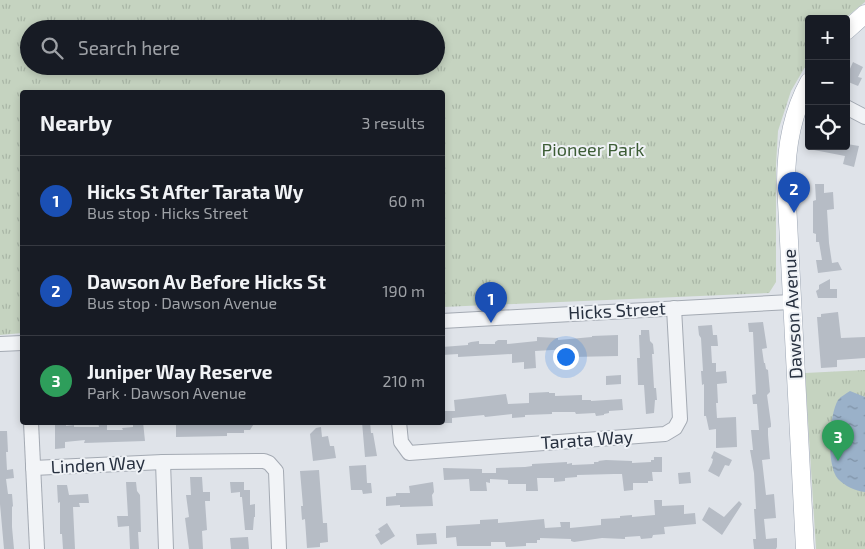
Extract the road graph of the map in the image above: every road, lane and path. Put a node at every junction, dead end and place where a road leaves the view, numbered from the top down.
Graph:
1 (865, 14) edge
2 (850, 27) edge
3 (805, 91) edge
4 (850, 109) edge
5 (865, 117) edge
6 (791, 302) junction
7 (674, 308) junction
8 (445, 321) edge
9 (20, 343) edge
10 (0, 344) edge
11 (31, 425) edge
12 (398, 425) edge
13 (163, 462) junction
14 (33, 468) junction
15 (38, 549) edge
16 (166, 549) edge
17 (279, 549) edge
18 (805, 549) edge

1 - 2 main road
3 - 6 main road, Dawson Avenue
4 - 5 street
6 - 7 street, Hicks Street
6 - 18 main road, Dawson Avenue
7 - 8 street, Hicks Street
7 - 12 street, Tarata Way
9 - 10 street
11 - 14 street
13 - 14 street, Linden Way
13 - 16 street, Linden Way
13 - 17 street, Linden Way
14 - 15 street

